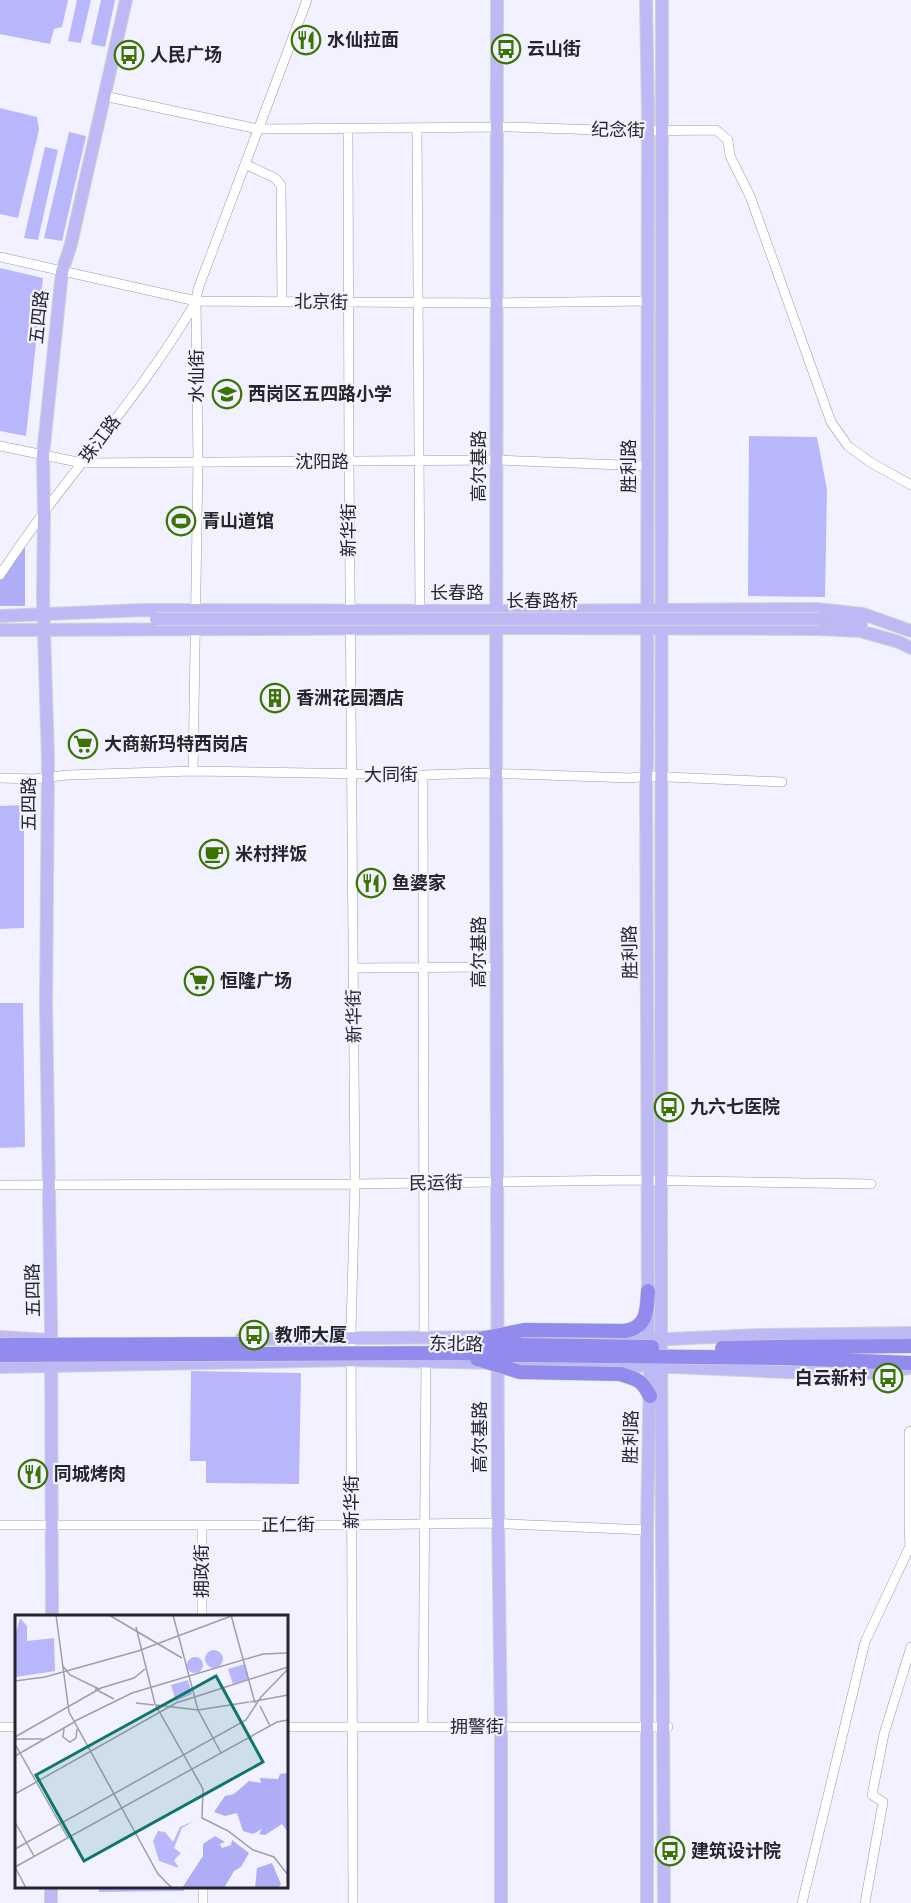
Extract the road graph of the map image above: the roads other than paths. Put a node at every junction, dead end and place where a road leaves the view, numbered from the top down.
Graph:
1 (126, 0) edge
2 (307, 0) edge
3 (497, 0) edge
4 (646, 0) edge
5 (662, 0) edge
6 (104, 96) junction
7 (496, 128) junction
8 (258, 129) junction
9 (348, 129) junction
10 (417, 129) junction
11 (655, 131) junction
12 (245, 164) junction
13 (0, 257) edge
14 (62, 272) junction
15 (196, 301) junction
16 (647, 301) junction
17 (282, 302) junction
18 (348, 303) junction
19 (417, 303) junction
20 (497, 303) junction
21 (0, 446) edge
22 (43, 455) junction
23 (497, 460) junction
24 (198, 462) junction
25 (419, 462) junction
26 (82, 463) junction
27 (349, 463) junction
28 (647, 466) junction
29 (911, 485) edge
30 (44, 512) junction
31 (0, 575) edge
32 (194, 610) junction
33 (350, 610) junction
34 (420, 610) junction
35 (654, 610) junction
36 (497, 611) junction
37 (111, 612) junction
38 (44, 615) junction
39 (0, 616) edge
40 (156, 620) junction
41 (350, 628) junction
42 (497, 628) junction
43 (111, 629) junction
44 (194, 629) junction
45 (647, 629) junction
46 (660, 629) junction
47 (0, 630) edge
48 (45, 630) junction
49 (911, 631) edge
50 (911, 639) edge
51 (911, 648) edge
52 (193, 771) junction
53 (497, 774) junction
54 (351, 775) junction
55 (423, 775) junction
56 (646, 776) junction
57 (47, 777) junction
58 (661, 777) junction
59 (0, 778) edge
60 (782, 782) dead end
61 (353, 968) junction
62 (423, 968) junction
63 (497, 968) junction
64 (497, 1182) junction
65 (648, 1182) junction
66 (662, 1182) junction
67 (424, 1183) junction
68 (355, 1184) junction
69 (871, 1184) dead end
70 (0, 1185) edge
71 (49, 1185) junction
72 (648, 1291) junction
73 (911, 1333) edge
74 (497, 1336) junction
75 (0, 1337) edge
76 (424, 1338) junction
77 (351, 1339) junction
78 (655, 1339) junction
79 (51, 1340) junction
80 (0, 1345) edge
81 (911, 1346) edge
82 (454, 1348) junction
83 (781, 1353) junction
84 (0, 1355) edge
85 (352, 1360) junction
86 (426, 1362) junction
87 (498, 1363) junction
88 (911, 1363) edge
89 (51, 1366) junction
90 (0, 1367) edge
91 (656, 1367) junction
92 (911, 1368) edge
93 (650, 1396) junction
94 (911, 1431) edge
95 (498, 1523) junction
96 (52, 1524) junction
97 (425, 1524) junction
98 (0, 1525) edge
99 (202, 1525) junction
100 (352, 1525) junction
101 (910, 1526) edge
102 (647, 1530) junction
103 (52, 1615) edge
104 (202, 1615) edge
105 (911, 1647) edge
106 (423, 1720) dead end
107 (288, 1727) edge
108 (352, 1727) junction
109 (501, 1727) junction
110 (647, 1727) junction
111 (665, 1727) junction
112 (353, 1903) edge
113 (501, 1903) edge
114 (648, 1903) edge
115 (664, 1903) edge
116 (802, 1903) edge
117 (865, 1903) edge

1 - 6 main road, 五四路
2 - 8 street, 水仙街
3 - 7 main road, 高尔基路
4 - 11 main road, 胜利路
5 - 11 main road, 胜利路
6 - 8 street, 纪念街
6 - 14 main road, 五四路
7 - 10 street, 纪念街
7 - 11 street, 纪念街
7 - 20 main road, 高尔基路
8 - 9 street, 纪念街
8 - 12 street, 水仙街
9 - 10 street, 纪念街
9 - 18 street, 新华街
10 - 19 street
11 - 16 main road, 胜利路
11 - 29 street, 纪念街
11 - 35 main road, 胜利路
12 - 15 street, 水仙街
12 - 17 street
13 - 14 street, 北京街
14 - 15 street, 北京街
14 - 22 main road, 五四路
15 - 17 street, 北京街
15 - 24 street, 水仙街
15 - 26 street, 珠江路
16 - 20 street, 北京街
16 - 28 main road, 胜利路
17 - 18 street, 北京街
18 - 19 street, 北京街
18 - 27 street, 新华街
19 - 20 street, 北京街
19 - 25 street
20 - 23 main road, 高尔基路
21 - 22 street, 沈阳路
22 - 26 street, 沈阳路
22 - 30 main road, 五四路
23 - 25 street, 沈阳路
23 - 28 street, 沈阳路
23 - 36 main road, 高尔基路
24 - 26 street, 沈阳路
24 - 27 street, 沈阳路
24 - 32 street, 水仙街
25 - 27 street, 沈阳路
25 - 34 street
26 - 30 street, 珠江路
27 - 33 street, 新华街
28 - 35 main road, 胜利路
30 - 31 street, 珠江路
30 - 38 main road, 五四路
32 - 33 main road, 长春路
32 - 37 main road, 长春路
32 - 44 street, 水仙街
33 - 34 main road, 长春路
33 - 41 street, 新华街
34 - 36 main road, 长春路
35 - 36 main road, 长春路
35 - 45 main road, 胜利路
35 - 46 main road, 胜利路
35 - 49 main road, 长春路
36 - 42 main road, 高尔基路
37 - 38 main road, 长春路
37 - 40 main road
38 - 39 main road, 长春路
38 - 48 main road, 五四路
40 - 43 main road
40 - 50 main road, 长春路桥, bridge
41 - 42 main road, 长春路
41 - 44 main road, 长春路
41 - 54 street, 新华街
42 - 45 main road, 长春路
42 - 53 main road, 高尔基路
43 - 44 main road, 长春路
43 - 48 main road, 长春路
44 - 52 street, 水仙街
45 - 46 main road, 长春路
45 - 56 main road, 胜利路
46 - 51 main road, 长春路
46 - 58 main road, 胜利路
47 - 48 main road, 长春路
48 - 57 main road, 五四路
52 - 54 street, 大同街
52 - 57 street, 大同街
53 - 55 street, 大同街
53 - 56 street, 大同街
53 - 63 main road, 高尔基路
54 - 55 street, 大同街
54 - 61 street, 新华街
55 - 62 street
56 - 58 street, 大同街
56 - 65 main road, 胜利路
57 - 59 street, 大同街
57 - 71 main road, 五四路
58 - 60 street, 大同街
58 - 66 main road, 胜利路
61 - 62 street
61 - 68 street, 新华街
62 - 63 street
62 - 67 street
63 - 64 main road, 高尔基路
64 - 65 street, 民运街
64 - 67 street, 民运街
64 - 74 main road, 高尔基路
65 - 66 street, 民运街
65 - 72 main road, 胜利路
66 - 69 street, 民运街
66 - 78 main road, 胜利路
67 - 68 street, 民运街
67 - 76 street
68 - 71 street, 民运街
68 - 77 street, 新华街
70 - 71 street, 民运街
71 - 79 main road, 五四路
72 - 78 main road, 胜利路
72 - 82 highway, bridge
73 - 78 main road, 东北路
74 - 76 main road, 东北路
74 - 78 main road, 东北路
74 - 87 main road, 高尔基路
75 - 79 main road, 东北路
76 - 77 main road, 东北路
77 - 79 main road, 东北路
77 - 85 street, 新华街
78 - 91 main road, 胜利路
79 - 89 main road, 五四路
80 - 82 highway, 东北路, bridge
81 - 83 highway, 东北路
82 - 83 highway, 东北路, bridge
82 - 84 highway, 东北路, bridge
82 - 93 highway, bridge
83 - 88 highway, 东北路
85 - 86 main road, 东北路
85 - 89 main road, 东北路
85 - 100 street, 新华街
86 - 87 main road, 东北路
86 - 97 street
87 - 91 main road, 东北路
87 - 95 main road, 高尔基路
89 - 90 main road, 东北路
89 - 96 main road, 五四路
91 - 92 main road, 东北路
91 - 93 main road, 胜利路
91 - 111 main road, 胜利路
93 - 102 main road, 胜利路
94 - 101 street
95 - 97 street, 正仁街
95 - 102 street, 正仁街
95 - 109 main road, 高尔基路
96 - 98 street, 正仁街
96 - 99 street, 正仁街
96 - 103 main road, 五四路
97 - 100 street, 正仁街
97 - 106 street
99 - 100 street, 正仁街
99 - 104 street, 拥政街
100 - 108 street, 新华街
101 - 116 street
102 - 110 main road, 胜利路
105 - 117 street
107 - 108 street, 拥警街
108 - 109 street, 拥警街
108 - 112 street, 新华街
109 - 110 street, 拥警街
109 - 113 main road, 高尔基路
110 - 111 street, 拥警街
110 - 114 main road, 胜利路
111 - 115 main road, 胜利路

